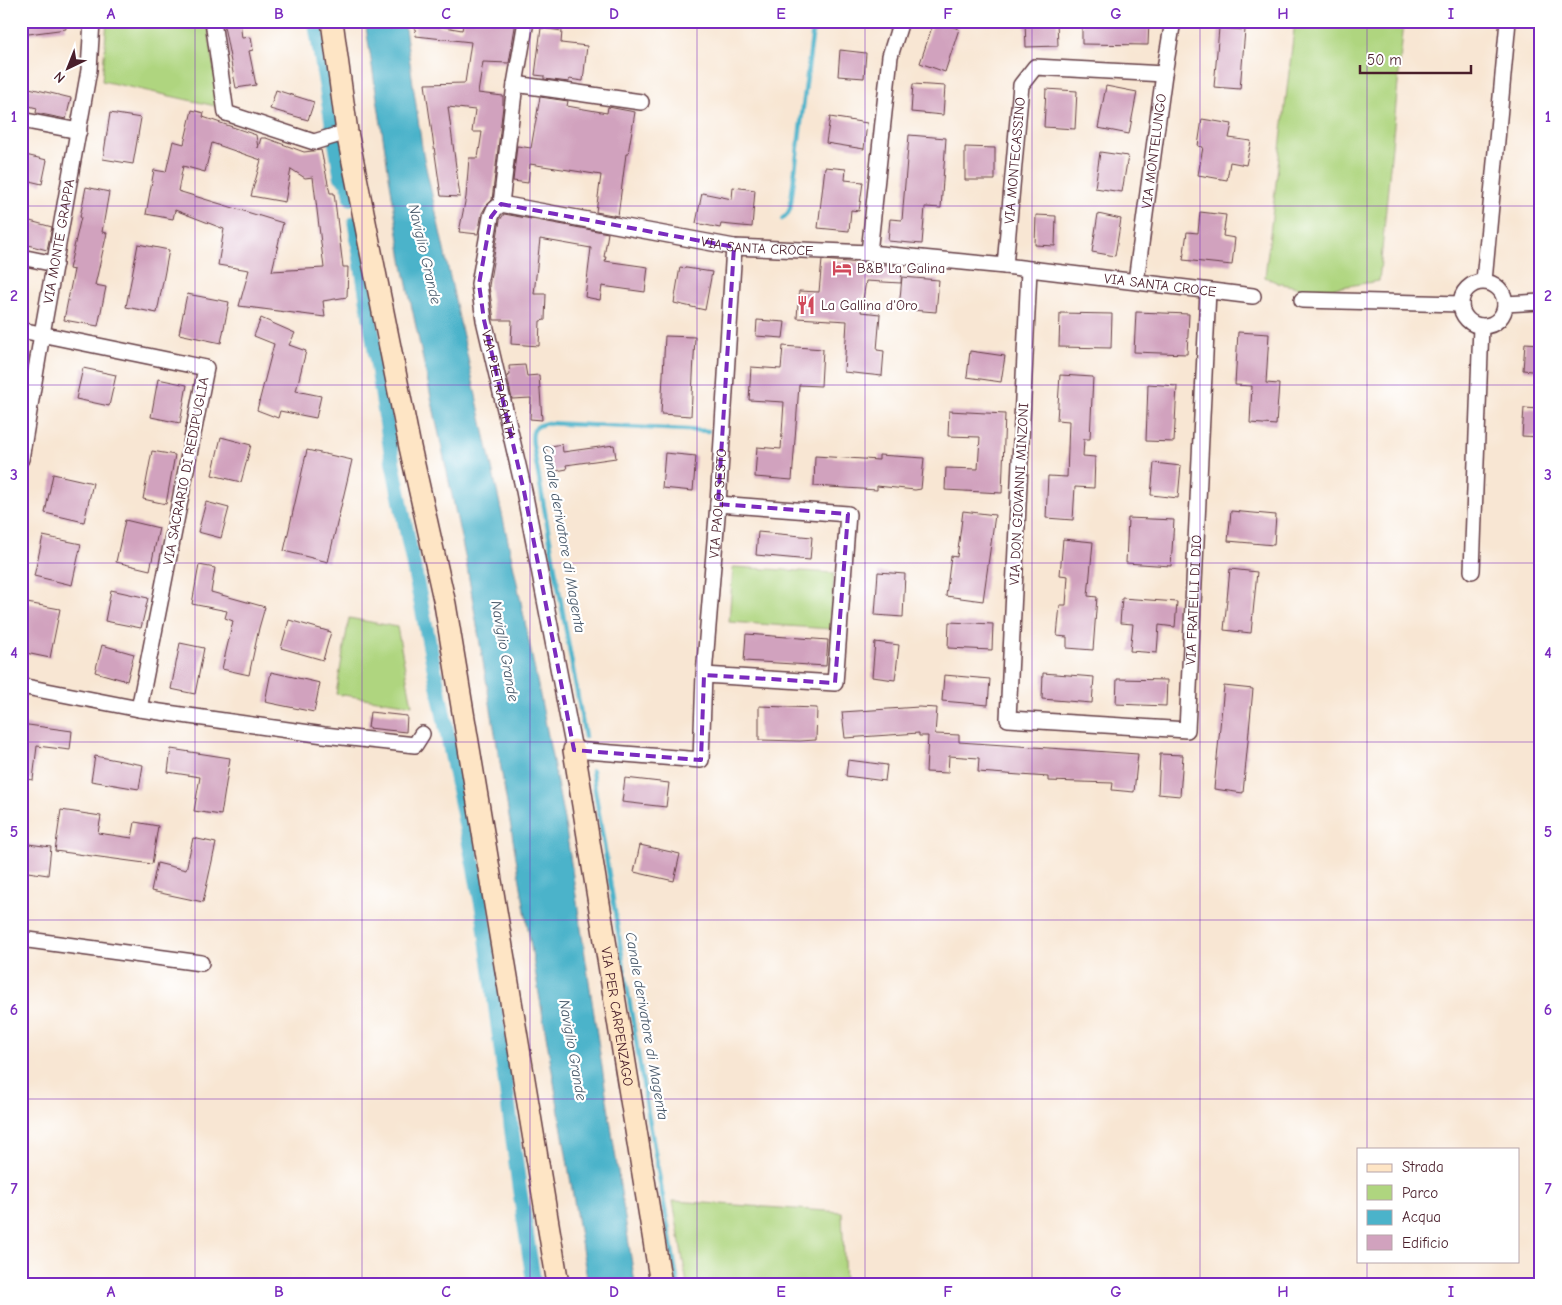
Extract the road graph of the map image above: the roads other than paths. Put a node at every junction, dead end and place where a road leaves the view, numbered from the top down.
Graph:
1 (92, 21) edge
2 (213, 21) edge
3 (332, 21) edge
4 (526, 21) edge
5 (902, 21) edge
6 (1173, 21) edge
7 (1508, 21) edge
8 (1164, 74) junction
9 (515, 84) junction
10 (641, 102) dead end
11 (21, 120) edge
12 (78, 131) junction
13 (338, 135) junction
14 (501, 204) junction
15 (734, 247) junction
16 (869, 253) junction
17 (21, 257) edge
18 (55, 264) junction
19 (1005, 266) junction
20 (1029, 270) junction
21 (1136, 281) junction
22 (1484, 281) junction
23 (1208, 291) junction
24 (1253, 296) dead end
25 (1302, 300) dead end
26 (1541, 302) edge
27 (1461, 304) junction
28 (1506, 304) junction
29 (1481, 326) junction
30 (21, 330) edge
31 (42, 334) junction
32 (21, 459) edge
33 (718, 504) junction
34 (1472, 571) dead end
35 (704, 675) junction
36 (21, 686) edge
37 (139, 709) junction
38 (1008, 718) joint
39 (422, 734) dead end
40 (574, 750) junction
41 (21, 939) edge
42 (201, 963) dead end
43 (558, 1284) edge
44 (661, 1284) edge

1 - 12 street, VIA MONTE GRAPPA
2 - 13 street
3 - 13 street
4 - 9 street, VIA PIETRASANTA
5 - 16 street
6 - 8 street, VIA MONTELUNGO
7 - 22 street
8 - 19 street, VIA MONTECASSINO
8 - 21 street, VIA MONTELUNGO
9 - 10 street
9 - 14 street, VIA PIETRASANTA
11 - 12 street
12 - 18 street, VIA MONTE GRAPPA
13 - 43 street
14 - 15 street, VIA SANTA CROCE
14 - 40 street, VIA PIETRASANTA
15 - 16 street, VIA SANTA CROCE
15 - 33 street, VIA PAOLO SESTO
16 - 19 street, VIA SANTA CROCE
17 - 18 street
18 - 31 street, VIA MONTE GRAPPA
19 - 20 street, VIA SANTA CROCE
20 - 21 street, VIA SANTA CROCE
20 - 38 street, VIA DON GIOVANNI MINZONI
21 - 23 street, VIA SANTA CROCE
22 - 27 street
22 - 28 street
23 - 24 street, VIA SANTA CROCE
23 - 38 street, VIA FRATELLI DI DIO
25 - 27 street
26 - 28 street
27 - 29 street
28 - 29 street
29 - 34 street
30 - 31 street
31 - 32 street, VIA MONTE GRAPPA
31 - 37 street, VIA SACRARIO DI REDIPUGLIA
33 - 35 street, VIA PAOLO SESTO
33 - 35 street
35 - 40 street, VIA PAOLO SESTO
36 - 37 street
37 - 39 street
40 - 44 street, VIA PER CARPENZAGO
41 - 42 street

